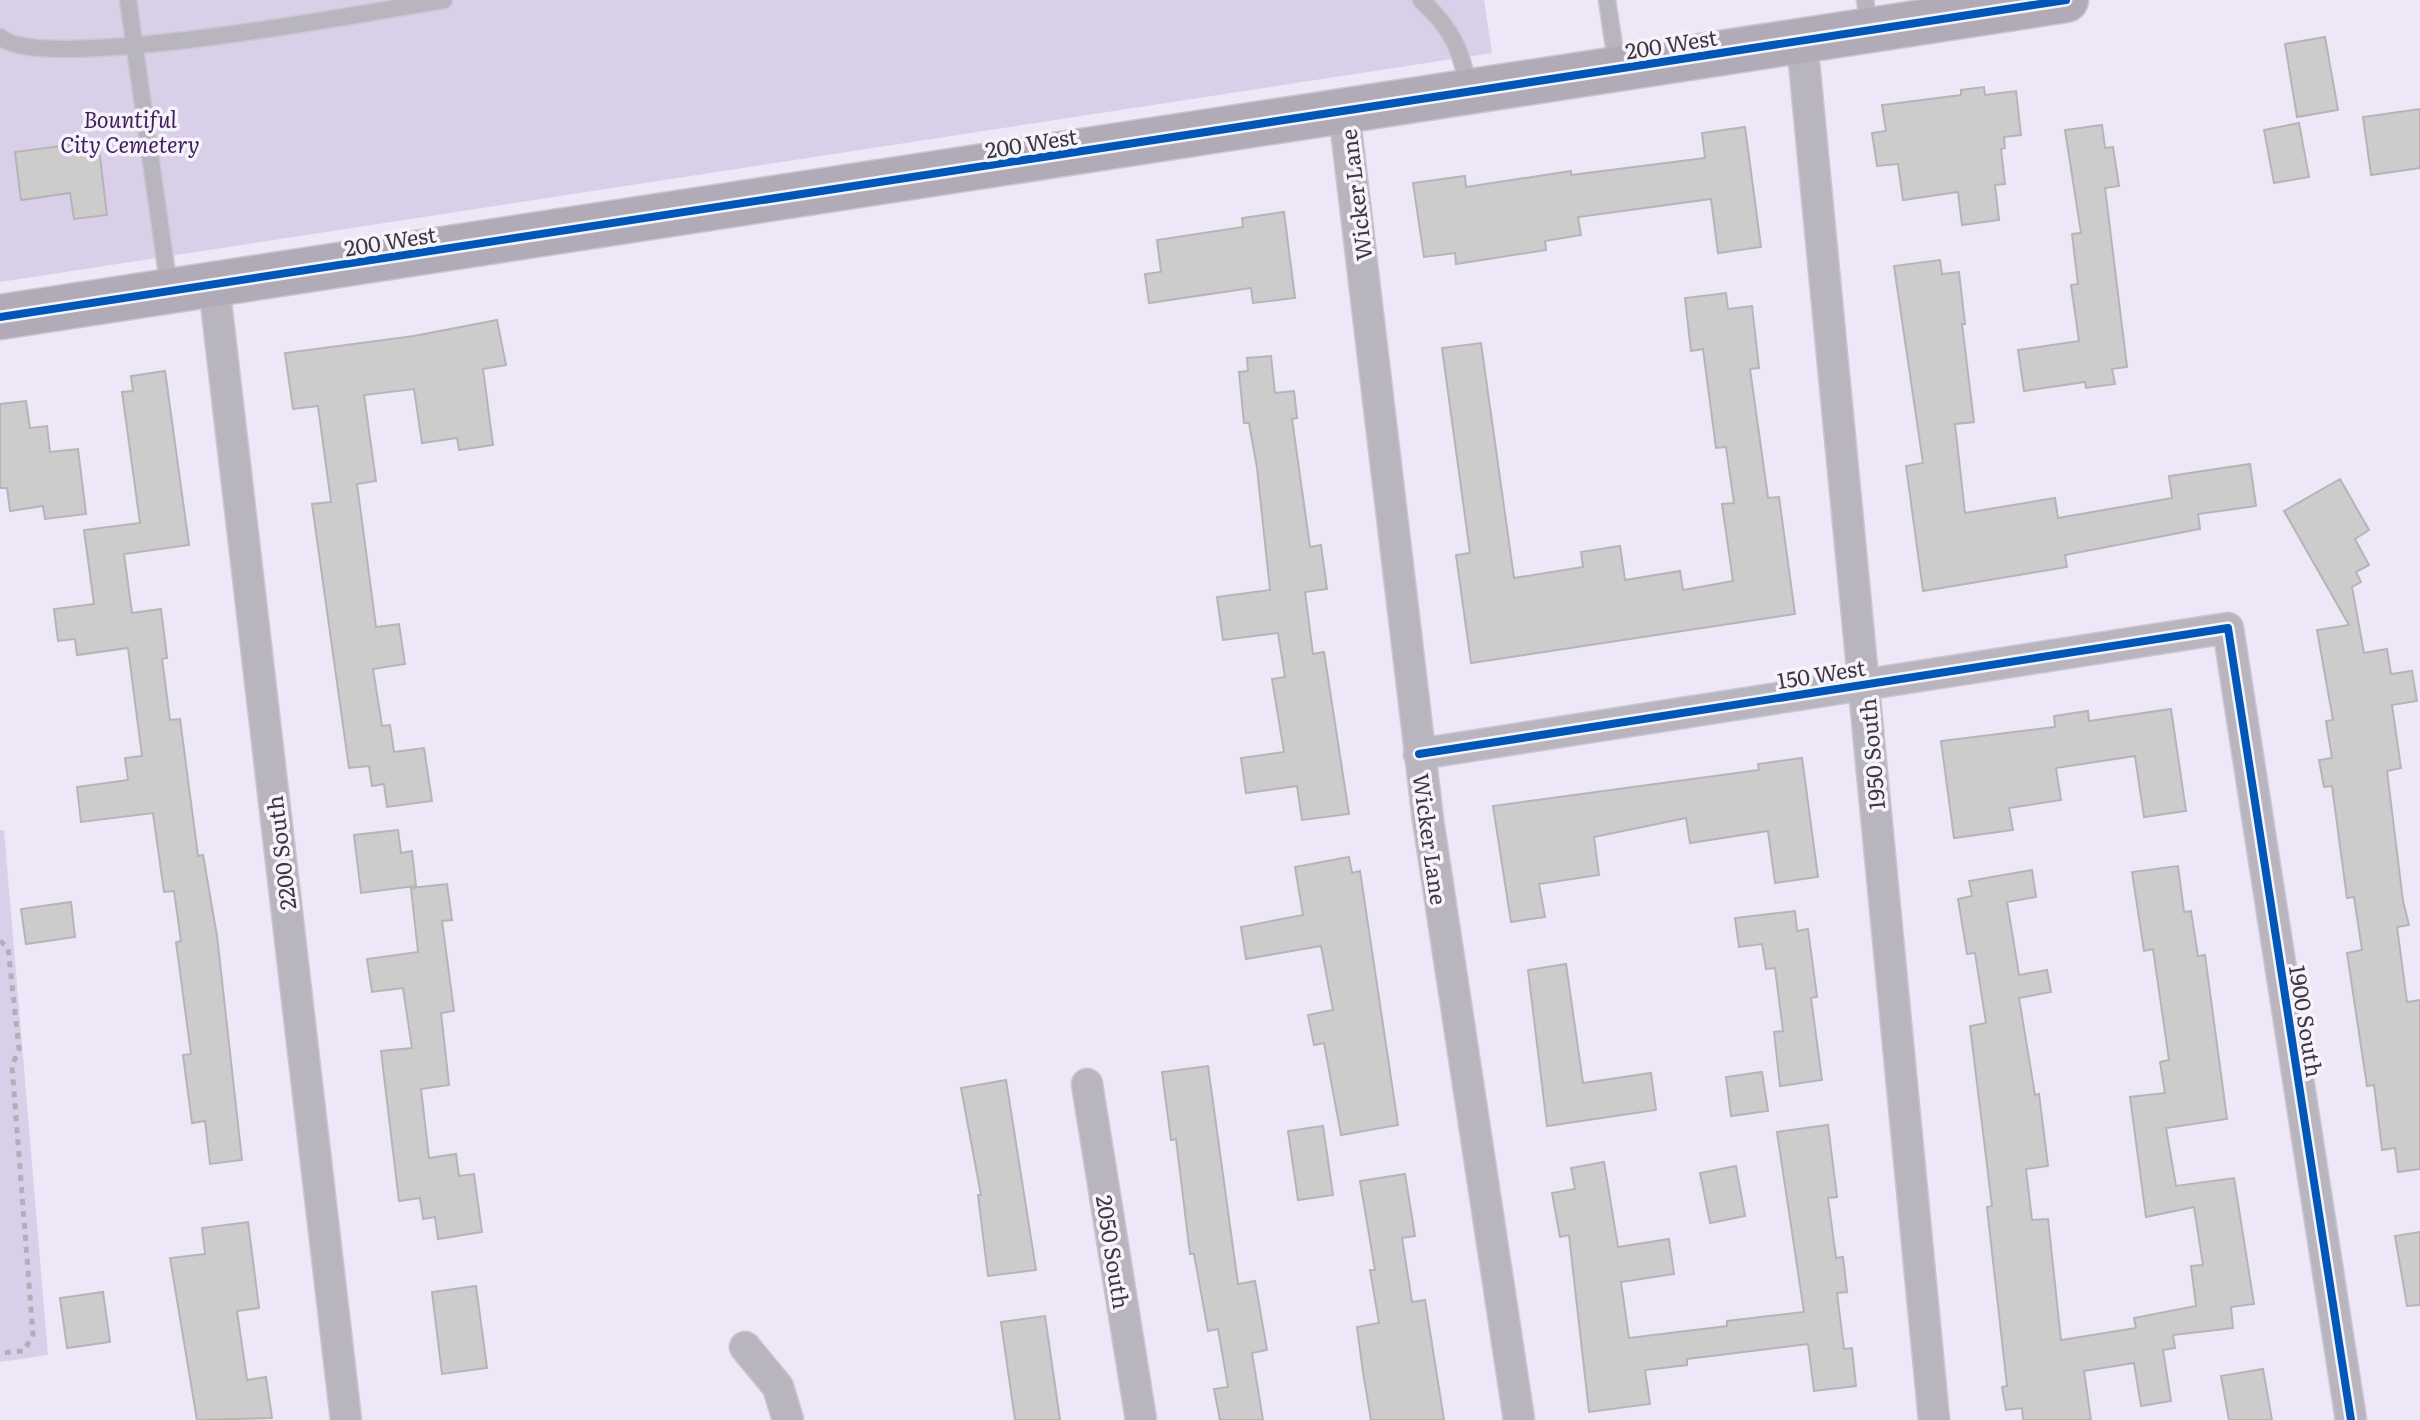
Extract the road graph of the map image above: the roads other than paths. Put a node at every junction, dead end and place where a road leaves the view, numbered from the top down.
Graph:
1 (128, 0) edge
2 (444, 0) edge
3 (1421, 0) edge
4 (1607, 0) edge
5 (2040, 2) edge
6 (1867, 15) edge
7 (1802, 41) junction
8 (3, 42) edge
9 (135, 48) junction
10 (1618, 70) junction
11 (1469, 93) junction
12 (1344, 112) junction
13 (214, 285) junction
14 (169, 292) junction
15 (0, 317) edge
16 (2228, 628) joint
17 (1864, 685) junction
18 (1419, 754) junction
19 (1087, 1084) dead end
20 (745, 1347) dead end
21 (346, 1420) edge
22 (788, 1420) edge
23 (1141, 1420) edge
24 (1519, 1420) edge
25 (1934, 1420) edge
26 (2351, 1420) edge

1 - 9 lane
2 - 9 lane
3 - 11 lane
4 - 10 lane
5 - 6 street, 200 West
6 - 7 street, 200 West
7 - 10 street, 200 West
7 - 17 street, 1950 South
8 - 9 lane
9 - 14 lane
10 - 11 street, 200 West
11 - 12 street, 200 West
12 - 13 street, 200 West
12 - 18 street, Wicker Lane
13 - 14 street, 200 West
13 - 21 street, 2200 South
14 - 15 street, 200 West
16 - 17 street, 150 West
16 - 26 street, 1900 South
17 - 18 street, 150 West
17 - 25 street, 1950 South
18 - 24 street, Wicker Lane
19 - 23 street, 2050 South
20 - 22 street

